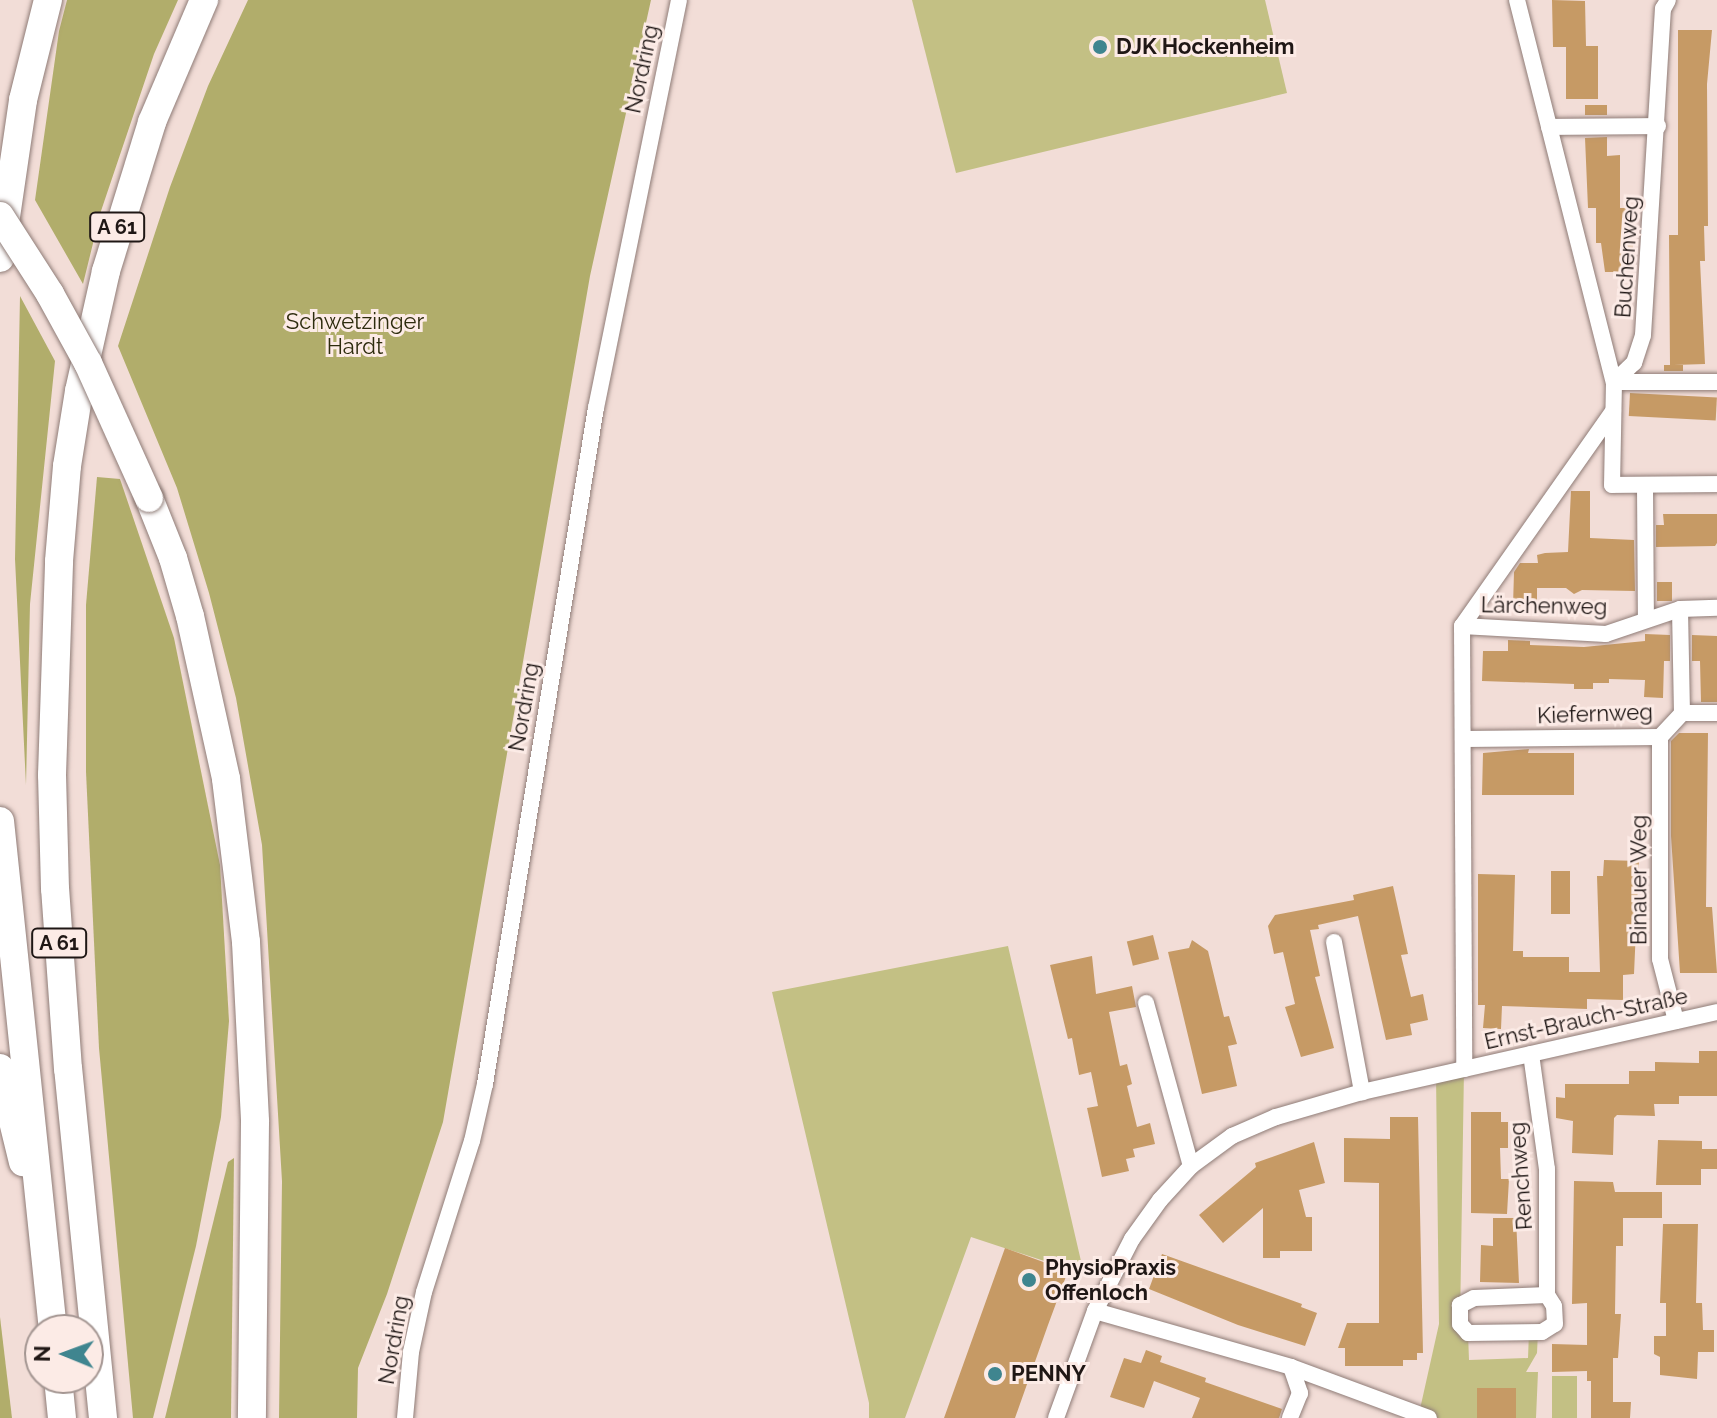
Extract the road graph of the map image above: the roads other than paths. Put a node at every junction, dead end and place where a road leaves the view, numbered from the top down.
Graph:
1 (48, 0) edge
2 (204, 0) edge
3 (679, 0) edge
4 (1517, 0) edge
5 (1668, 0) edge
6 (1658, 126) junction
7 (1549, 127) junction
8 (0, 216) edge
9 (0, 258) edge
10 (1614, 382) junction
11 (1717, 382) edge
12 (1613, 411) junction
13 (1717, 484) edge
14 (1645, 486) junction
15 (1717, 608) edge
16 (1680, 609) junction
17 (1646, 617) junction
18 (1462, 626) junction
19 (1682, 713) junction
20 (1717, 713) edge
21 (1660, 737) junction
22 (1465, 739) junction
23 (0, 821) edge
24 (1334, 942) dead end
25 (1146, 1003) dead end
26 (1717, 1012) edge
27 (1676, 1021) junction
28 (1531, 1054) junction
29 (0, 1068) edge
30 (1464, 1069) junction
31 (1362, 1092) junction
32 (1191, 1166) junction
33 (43, 1231) junction
34 (1547, 1295) junction
35 (1095, 1311) junction
36 (51, 1314) edge
37 (1291, 1367) junction
38 (60, 1394) edge
39 (62, 1418) edge
40 (103, 1418) edge
41 (252, 1418) edge
42 (405, 1418) edge
43 (1056, 1418) edge
44 (1290, 1418) edge
45 (1429, 1418) edge

1 - 9 highway
2 - 40 highway, A 61
3 - 42 street, Nordring
4 - 7 street, Buchenweg
5 - 6 street, Buchenweg
6 - 7 street
6 - 10 street, Buchenweg
7 - 10 street, Buchenweg
8 - 41 highway, bridge
10 - 11 street
10 - 12 street, Buchenweg
12 - 14 street, Buchenweg
12 - 18 street
13 - 14 street
14 - 17 street
15 - 16 street, Lärchenweg
16 - 17 street, Lärchenweg
16 - 19 street
17 - 18 street, Lärchenweg
18 - 22 street
19 - 20 street, Kiefernweg
19 - 21 street, Kiefernweg
21 - 22 street, Kiefernweg
21 - 27 street, Binauer Weg
22 - 30 street, Ernst-Brauch-Straße
23 - 33 highway, A 61
24 - 31 street
25 - 32 street
26 - 27 street, Ernst-Brauch-Straße
27 - 28 street, Ernst-Brauch-Straße
28 - 30 street, Ernst-Brauch-Straße
28 - 34 street, Renchweg
29 - 33 highway, A 61
30 - 31 street, Ernst-Brauch-Straße
31 - 32 street, Ernst-Brauch-Straße
32 - 35 street, Ernst-Brauch-Straße
33 - 36 highway, A 61
34 - 34 street, Renchweg
35 - 37 street
35 - 43 street, Ernst-Brauch-Straße
37 - 44 street
37 - 45 street
38 - 39 highway

